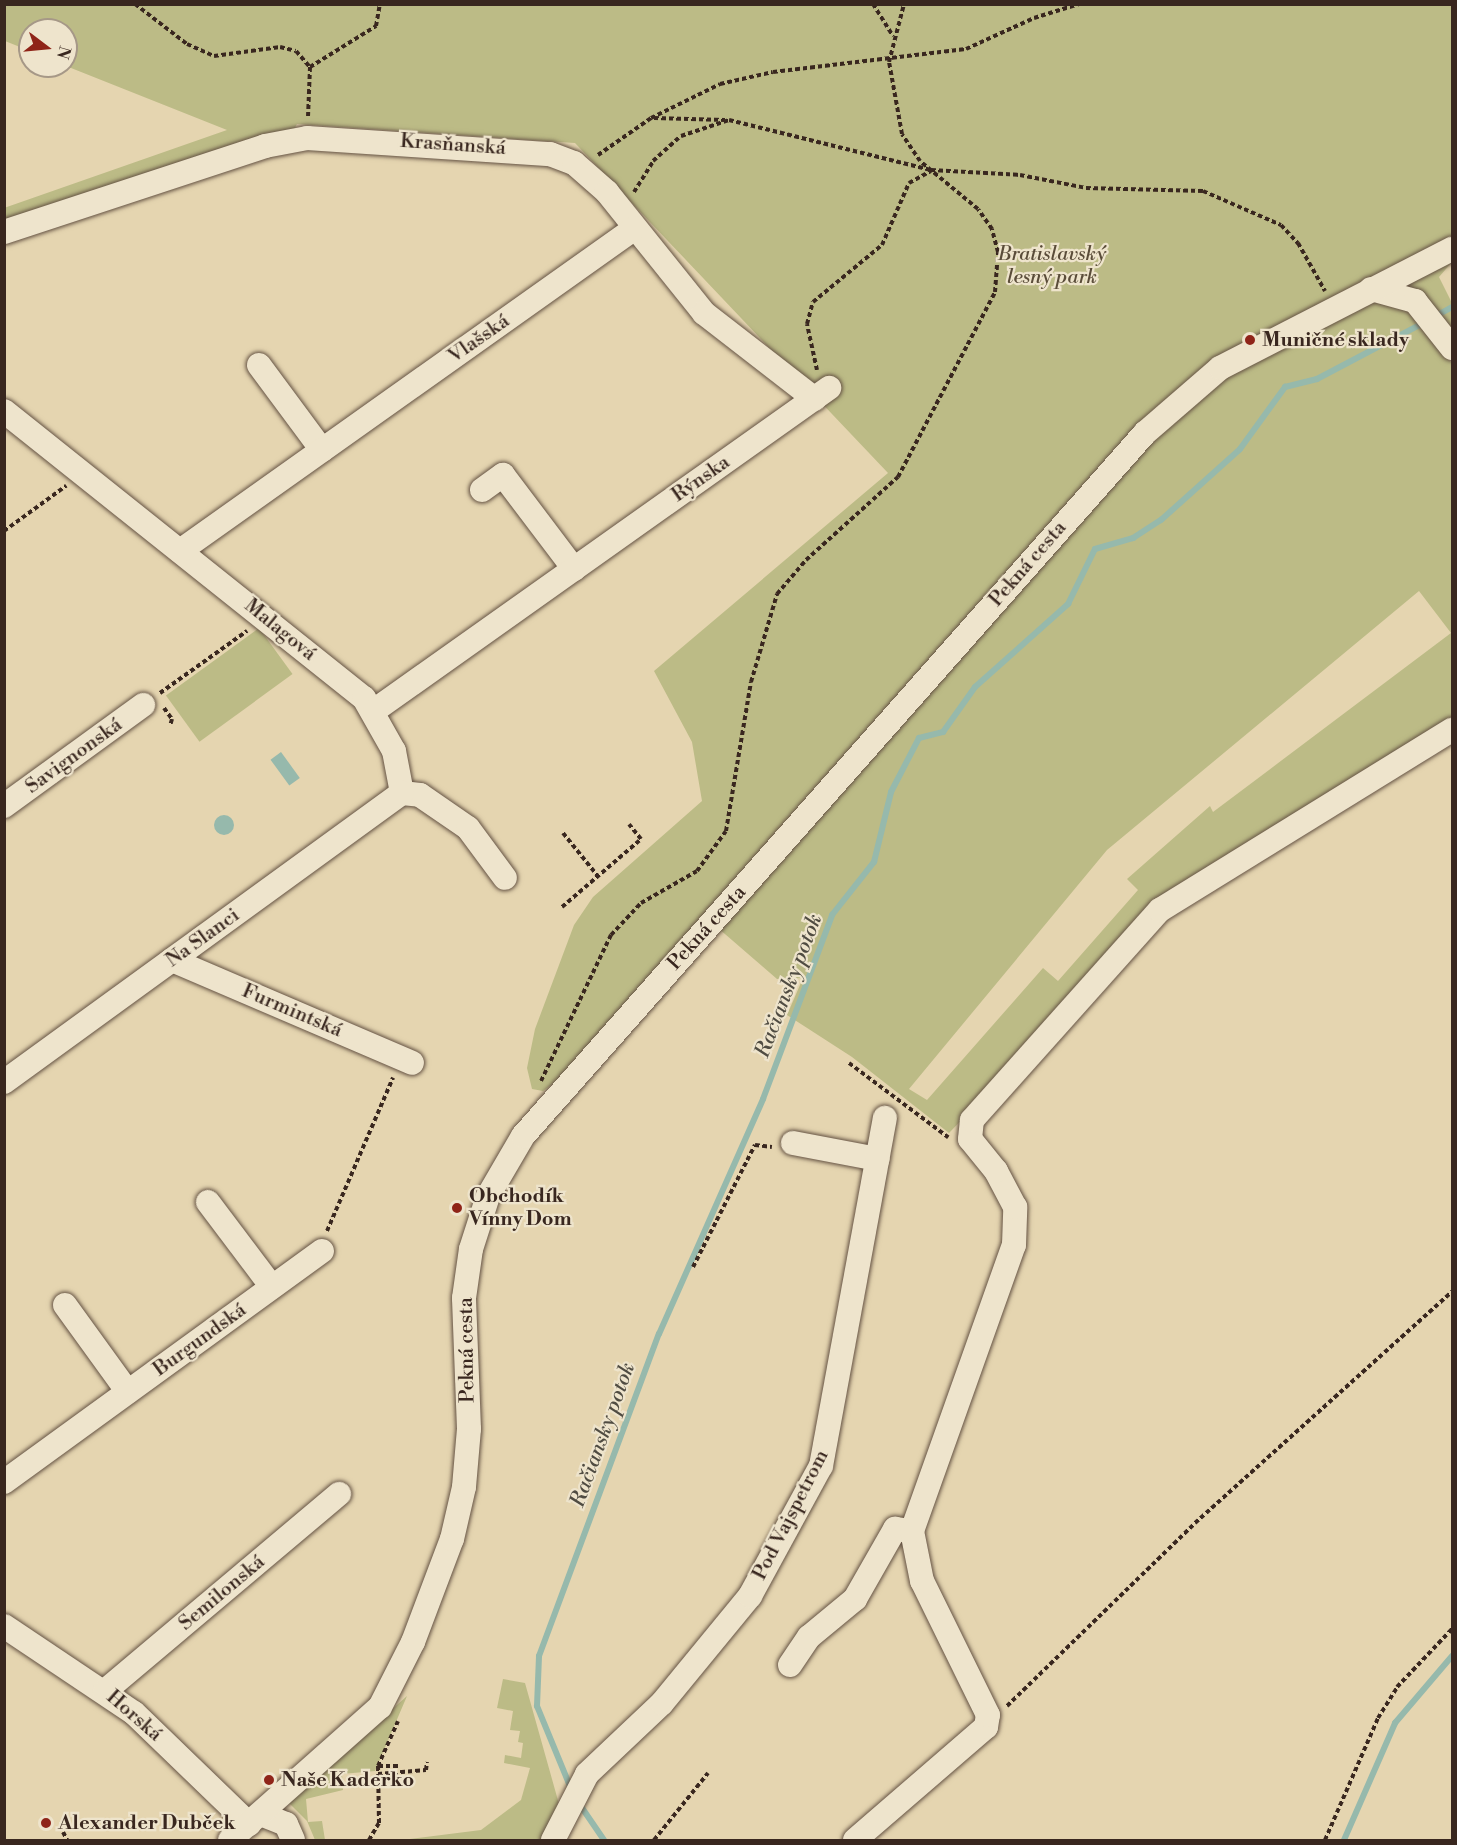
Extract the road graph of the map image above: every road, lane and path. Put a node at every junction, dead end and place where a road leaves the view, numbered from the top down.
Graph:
1 (135, 4) edge
2 (381, 4) edge
3 (873, 4) edge
4 (904, 4) edge
5 (1078, 4) edge
6 (893, 37) junction
7 (889, 62) junction
8 (310, 67) junction
9 (651, 118) junction
10 (729, 120) junction
11 (307, 138) junction
12 (580, 167) junction
13 (931, 170) junction
14 (629, 220) junction
15 (4, 232) edge
16 (1452, 249) edge
17 (1371, 289) junction
18 (1333, 308) junction
19 (1448, 342) edge
20 (259, 365) dead end
21 (817, 393) junction
22 (4, 411) edge
23 (322, 450) junction
24 (83, 474) junction
25 (482, 490) dead end
26 (4, 531) edge
27 (180, 550) junction
28 (574, 569) junction
29 (264, 618) junction
30 (143, 705) dead end
31 (375, 710) junction
32 (170, 726) dead end
33 (1452, 730) edge
34 (402, 793) junction
35 (4, 806) edge
36 (629, 824) dead end
37 (563, 833) dead end
38 (597, 875) junction
39 (506, 878) dead end
40 (562, 906) dead end
41 (172, 960) junction
42 (407, 1060) joint
43 (849, 1063) dead end
44 (4, 1082) edge
45 (537, 1091) dead end
46 (885, 1118) dead end
47 (970, 1139) junction
48 (794, 1143) joint
49 (878, 1159) junction
50 (208, 1202) dead end
51 (324, 1242) joint
52 (693, 1267) dead end
53 (272, 1287) junction
54 (1452, 1292) edge
55 (65, 1305) dead end
56 (128, 1392) junction
57 (4, 1482) edge
58 (339, 1494) dead end
59 (912, 1531) junction
60 (4, 1626) edge
61 (1452, 1629) edge
62 (790, 1665) dead end
63 (105, 1690) junction
64 (986, 1727) junction
65 (391, 1738) dead end
66 (428, 1762) dead end
67 (378, 1766) junction
68 (398, 1766) dead end
69 (708, 1773) dead end
70 (378, 1774) junction
71 (255, 1819) junction
72 (63, 1832) dead end
73 (557, 1832) edge
74 (67, 1840) edge
75 (230, 1840) edge
76 (293, 1840) edge
77 (369, 1840) edge
78 (654, 1840) edge
79 (855, 1840) edge
80 (1325, 1840) edge

1 - 8 path
2 - 8 path
3 - 6 path
4 - 6 path
5 - 7 path
6 - 7 path
7 - 9 path
7 - 13 path
8 - 11 path
9 - 10 path
9 - 12 path
10 - 13 path
10 - 14 path
11 - 12 street, Krasňanská
11 - 15 street, Krasňanská
12 - 14 street, Krasňanská
13 - 18 path
13 - 21 path
13 - 45 path
14 - 21 street, Krasňanská
14 - 23 street, Vlašská
16 - 17 street, Pekná cesta
17 - 18 street, Pekná cesta
17 - 19 street
18 - 71 street, Pekná cesta
20 - 23 street
21 - 28 street, Rýnska
22 - 24 street, Malagová
23 - 27 street, Vlašská
24 - 26 path
24 - 27 street, Malagová
25 - 28 street
27 - 29 street, Malagová
28 - 31 street, Rýnska
29 - 31 street, Malagová
29 - 32 path
30 - 35 street, Savignonská
31 - 34 street, Malagová
33 - 47 street
34 - 39 street
34 - 41 street, Na Slanci
36 - 38 path
37 - 38 path
38 - 40 path
41 - 42 street, Furmintská
41 - 44 street, Na Slanci
42 - 51 path
43 - 47 path
46 - 49 street, Pod Vajspetrom
47 - 59 street
48 - 49 street
48 - 52 path
49 - 73 street, Pod Vajspetrom
50 - 53 street
51 - 53 street, Burgundská
53 - 56 street, Burgundská
54 - 64 path
55 - 56 street
56 - 57 street, Burgundská
58 - 63 street, Semilonská
59 - 62 street
59 - 64 street
60 - 63 street, Horská
61 - 80 path
63 - 71 street, Horská
64 - 79 street
65 - 67 path
66 - 70 path
67 - 68 path
67 - 70 path
69 - 78 path
70 - 77 path
71 - 75 street, Pekná cesta
71 - 76 street
72 - 74 path

